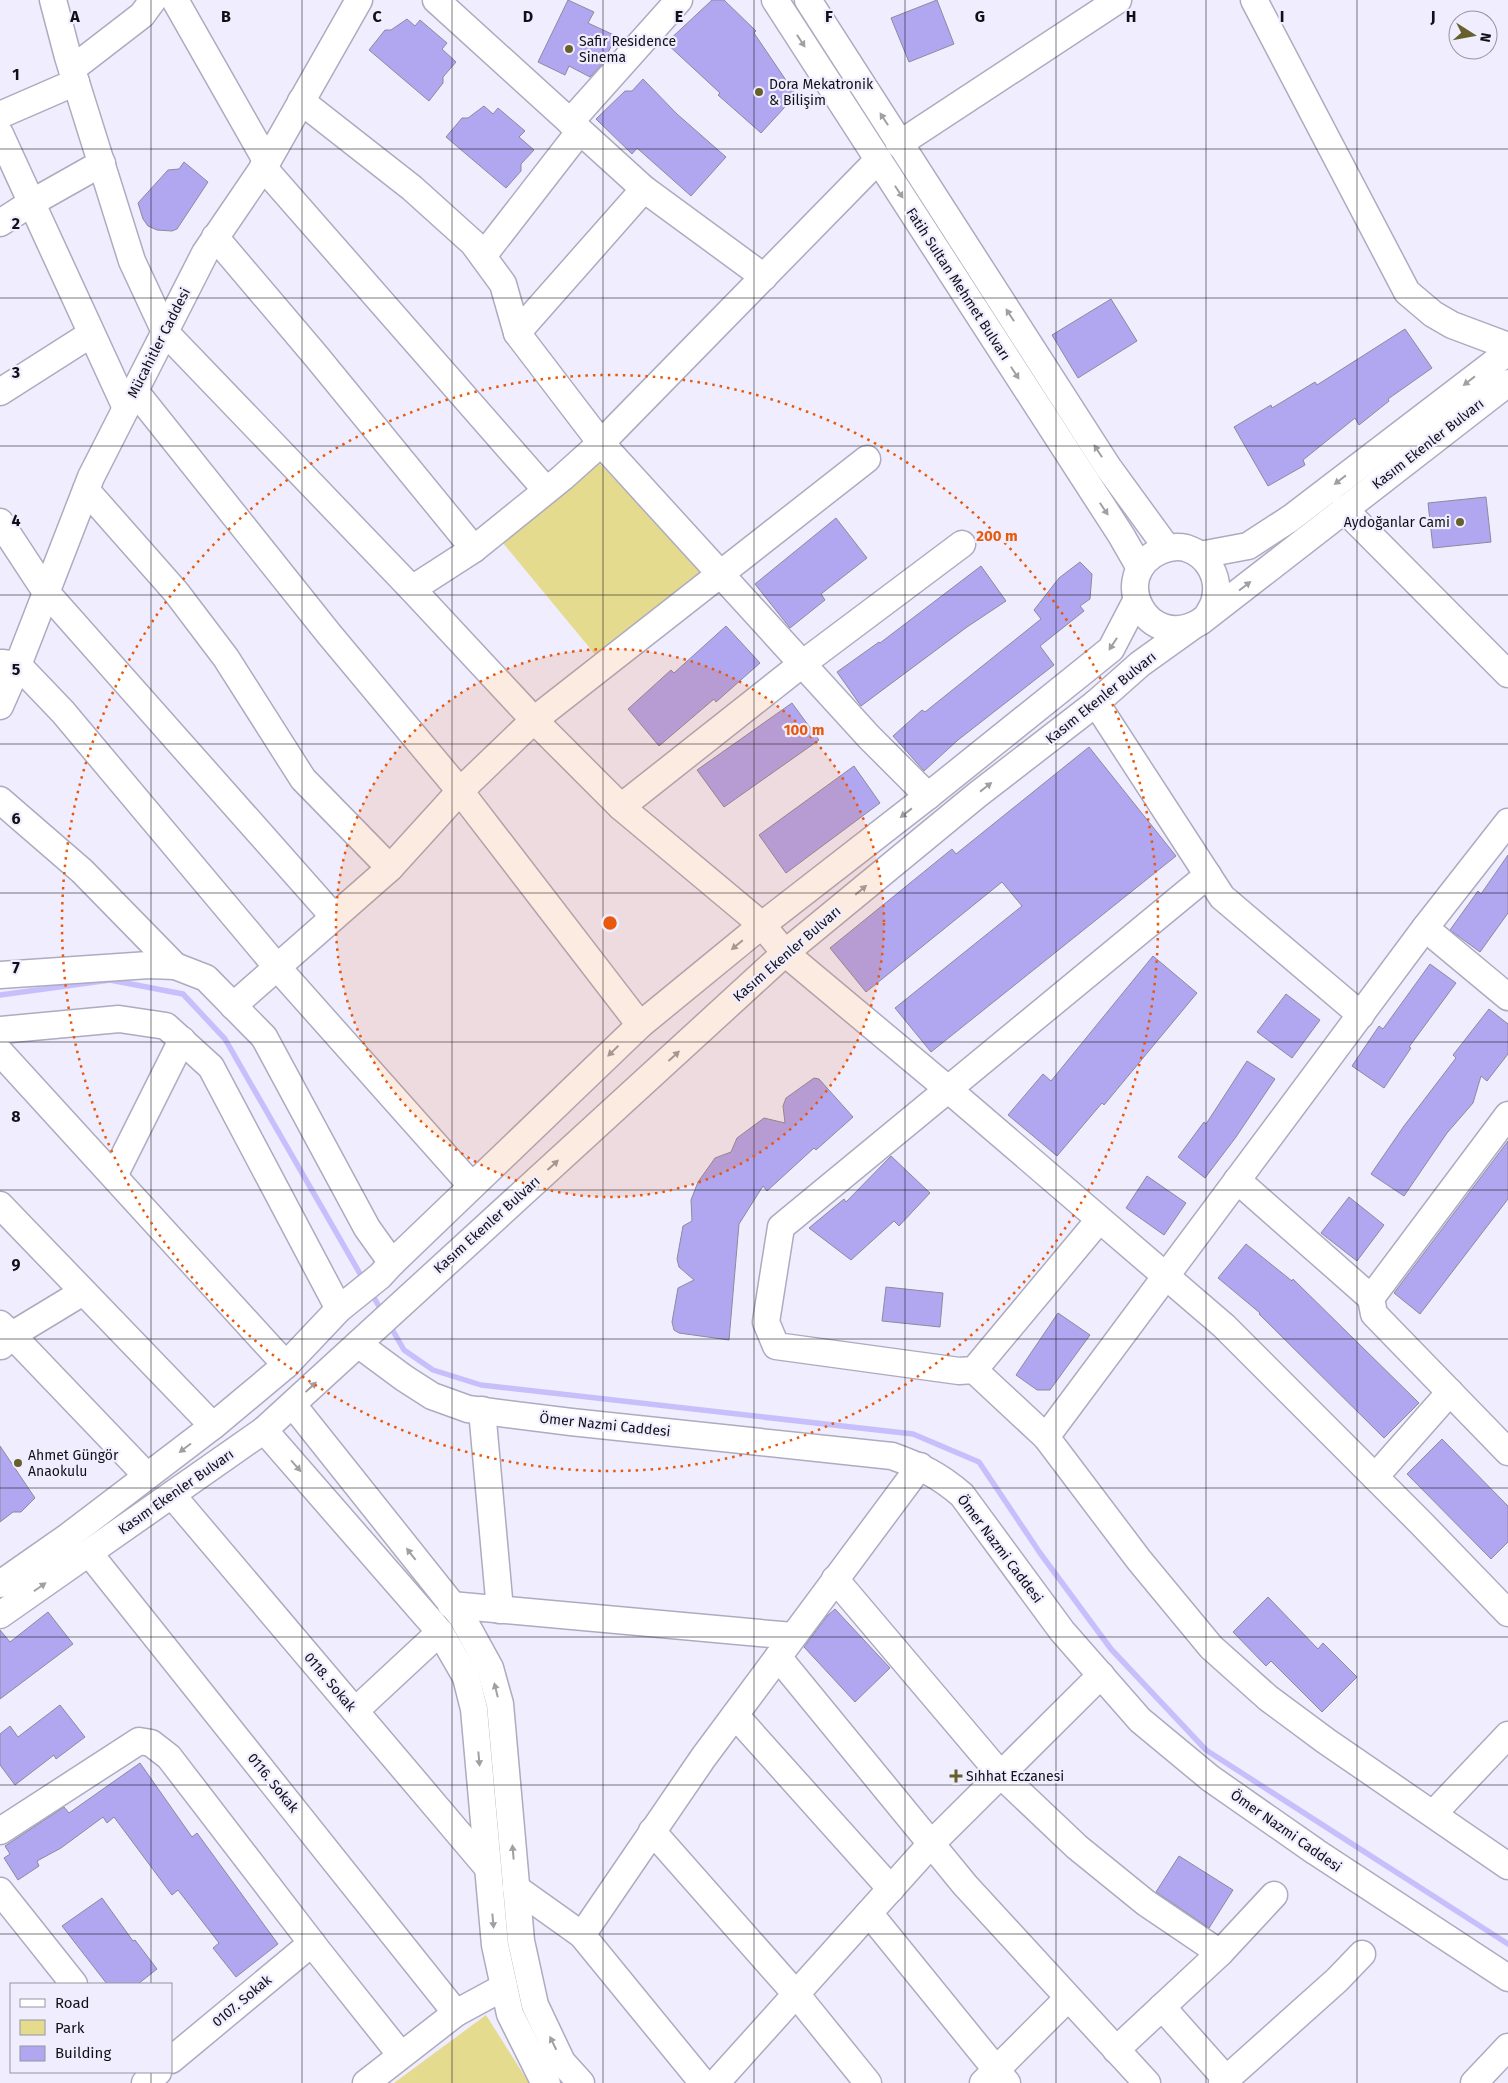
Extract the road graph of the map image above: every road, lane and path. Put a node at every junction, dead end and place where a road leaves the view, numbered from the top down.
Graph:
1 (53, 0) edge
2 (153, 0) edge
3 (175, 0) edge
4 (359, 0) edge
5 (436, 0) edge
6 (679, 0) edge
7 (775, 0) edge
8 (808, 0) edge
9 (1118, 0) edge
10 (1254, 0) edge
11 (74, 75) junction
12 (301, 101) junction
13 (0, 115) edge
14 (575, 126) junction
15 (0, 134) edge
16 (899, 144) junction
17 (878, 160) junction
18 (102, 163) junction
19 (265, 164) junction
20 (644, 189) junction
21 (31, 203) junction
22 (0, 223) edge
23 (215, 237) junction
24 (483, 256) junction
25 (764, 277) junction
26 (165, 332) junction
27 (517, 333) junction
28 (91, 334) junction
29 (1508, 346) edge
30 (1508, 352) edge
31 (1508, 383) edge
32 (0, 392) edge
33 (130, 400) junction
34 (601, 443) junction
35 (867, 460) dead end
36 (86, 490) junction
37 (546, 490) junction
38 (1344, 510) junction
39 (0, 522) edge
40 (962, 544) dead end
41 (1167, 548) junction
42 (474, 549) junction
43 (1200, 554) junction
44 (1140, 568) junction
45 (720, 575) junction
46 (412, 589) junction
47 (46, 592) junction
48 (1136, 601) junction
49 (1200, 621) junction
50 (9, 664) edge
51 (802, 664) junction
52 (1508, 674) edge
53 (1096, 703) junction
54 (0, 706) edge
55 (534, 720) junction
56 (460, 791) junction
57 (928, 796) junction
58 (0, 800) edge
59 (620, 807) junction
60 (1508, 822) edge
61 (390, 868) junction
62 (1208, 875) junction
63 (334, 917) junction
64 (762, 924) junction
65 (1425, 928) junction
66 (785, 953) junction
67 (175, 966) junction
68 (277, 967) junction
69 (0, 975) edge
70 (1508, 997) edge
71 (233, 1006) junction
72 (1361, 1016) junction
73 (640, 1025) junction
74 (0, 1030) edge
75 (182, 1040) junction
76 (0, 1052) edge
77 (949, 1090) junction
78 (1508, 1115) edge
79 (114, 1176) junction
80 (1237, 1180) junction
81 (472, 1186) junction
82 (0, 1205) edge
83 (1099, 1220) junction
84 (386, 1269) junction
85 (1165, 1277) junction
86 (83, 1292) junction
87 (1371, 1298) junction
88 (345, 1305) junction
89 (4, 1335) edge
90 (362, 1341) junction
91 (286, 1364) junction
92 (974, 1370) junction
93 (1450, 1392) junction
94 (292, 1405) junction
95 (482, 1410) junction
96 (213, 1426) junction
97 (264, 1430) junction
98 (1046, 1437) junction
99 (1508, 1452) edge
100 (920, 1466) junction
101 (147, 1476) junction
102 (1375, 1477) junction
103 (172, 1495) junction
104 (90, 1552) junction
105 (835, 1579) junction
106 (0, 1584) edge
107 (452, 1605) junction
108 (500, 1610) junction
109 (1508, 1613) edge
110 (0, 1615) edge
111 (440, 1632) junction
112 (786, 1646) junction
113 (1101, 1675) junction
114 (355, 1711) junction
115 (735, 1715) junction
116 (1508, 1735) edge
117 (1001, 1775) junction
118 (1434, 1813) junction
119 (0, 1831) edge
120 (652, 1831) junction
121 (931, 1844) junction
122 (1508, 1866) edge
123 (488, 1868) junction
124 (516, 1888) junction
125 (891, 1890) junction
126 (0, 1891) edge
127 (1274, 1895) dead end
128 (869, 1913) junction
129 (582, 1935) junction
130 (312, 1942) junction
131 (1220, 1953) junction
132 (1362, 1954) dead end
133 (1508, 1978) edge
134 (73, 1983) edge
135 (504, 1987) junction
136 (796, 1994) junction
137 (1068, 1998) junction
138 (1162, 2007) junction
139 (456, 2013) junction
140 (1508, 2047) edge
141 (1116, 2050) junction
142 (400, 2054) junction
143 (172, 2059) edge
144 (995, 2078) edge
145 (1224, 2081) edge
146 (366, 2083) edge
147 (547, 2083) edge
148 (581, 2083) edge
149 (703, 2083) edge
150 (716, 2083) edge
151 (868, 2083) edge
152 (1147, 2083) edge
153 (1474, 2083) edge

1 - 11 street
2 - 11 street
3 - 19 street
4 - 12 street, Mücahitler Caddesi
5 - 14 street
6 - 14 street
7 -> 17 street, Fatih Sultan Mehmet Bulvarı
16 -> 8 street, Fatih Sultan Mehmet Bulvarı
9 - 16 street
10 - 29 street
11 - 13 street
11 - 18 street
12 - 19 street, Mücahitler Caddesi
12 - 24 street
14 - 20 street
14 - 24 street
15 - 21 street
41 -> 16 street, Fatih Sultan Mehmet Bulvarı
17 - 25 street
17 -> 44 street, Fatih Sultan Mehmet Bulvarı
18 - 21 street
18 - 26 street
19 - 23 street, Mücahitler Caddesi
19 - 37 street
20 - 25 street
20 - 27 street
21 - 22 street
21 - 28 street
23 - 26 street, Mücahitler Caddesi
23 - 42 street
24 - 27 street
25 - 34 street
26 - 33 street, Mücahitler Caddesi
26 - 46 street
27 - 34 street
28 - 32 street
28 - 33 street
30 -> 43 street, Kasım Ekenler Bulvarı
31 - 38 street, Kasım Ekenler Bulvarı
33 - 36 street, Mücahitler Caddesi
33 - 56 street
34 - 37 street
34 - 45 street
35 - 45 street
36 - 47 street, Mücahitler Caddesi
36 - 61 street
37 - 42 street
49 -> 38 street, Kasım Ekenler Bulvarı
38 - 52 street
39 - 47 street
40 - 51 street
41 - 43 street
41 - 44 street
42 - 46 street
43 - 49 street
44 - 48 street
45 - 51 street
45 - 55 street
46 - 55 street
47 - 50 street, Mücahitler Caddesi
47 - 63 street
48 - 49 street
48 -> 57 street
49 - 53 street, Kasım Ekenler Bulvarı
50 - 54 street, Mücahitler Caddesi
50 - 68 street
51 - 57 street
51 - 59 street
53 - 62 street
66 -> 53 street, Kasım Ekenler Bulvarı
55 - 56 street
55 - 59 street
56 - 61 street
56 - 73 street
57 -> 64 street
58 - 67 street
59 - 64 street
60 - 65 street
61 - 63 street
62 - 72 street
62 - 77 street
63 - 68 street
64 - 66 street
64 -> 73 street
65 - 70 street
65 - 72 street
66 - 77 street
90 -> 66 street, Kasım Ekenler Bulvarı
67 - 69 street
67 - 71 street
68 - 71 street
68 - 81 street
71 - 84 street
72 - 80 street
73 -> 81 street
74 - 75 street
75 - 79 street
75 - 88 street
76 - 79 street
77 - 83 street
77 - 92 street
78 - 87 street
79 - 91 street
80 - 85 street
80 - 87 street
81 - 84 street
82 - 86 street
83 - 85 street
83 - 92 street
84 - 88 street, Kasım Ekenler Bulvarı
85 - 98 street
85 - 102 street
86 - 89 street
86 - 96 street
87 - 93 street
88 - 91 street, Kasım Ekenler Bulvarı
89 - 101 street
94 -> 90 street, Kasım Ekenler Bulvarı
90 - 95 street, Ömer Nazmi Caddesi
91 - 96 street, Kasım Ekenler Bulvarı
92 - 98 street
93 - 99 street
93 - 102 street
94 - 97 street, Kasım Ekenler Bulvarı
107 -> 94 street
95 - 100 street, Ömer Nazmi Caddesi
95 - 108 street
96 -> 101 street, Kasım Ekenler Bulvarı
97 - 103 street, Kasım Ekenler Bulvarı
97 -> 111 street
98 - 118 street
100 - 105 street
100 - 113 street, Ömer Nazmi Caddesi
101 - 106 street, Kasım Ekenler Bulvarı
102 - 109 street
103 - 104 street, Kasım Ekenler Bulvarı
103 - 114 street, 0118. Sokak
110 -> 104 street, Kasım Ekenler Bulvarı
104 - 139 street, 0116. Sokak
105 - 112 street
105 - 117 street
107 - 108 street
124 -> 107 street
108 - 112 street
111 - 114 street
111 -> 123 street
112 - 115 street
112 - 121 street
113 - 117 street
113 - 133 street, Ömer Nazmi Caddesi
114 - 123 street, 0118. Sokak
115 - 120 street
115 - 125 street
116 - 118 street
117 - 121 street
117 - 131 street
118 - 122 street
119 - 130 street
120 - 129 street
120 - 136 street
121 - 125 street
121 - 137 street
123 -> 135 street
124 - 129 street
148 -> 124 street
125 - 128 street
126 - 134 street
127 - 131 street
128 - 136 street
128 - 144 street
129 - 149 street
130 - 142 street
130 - 143 street, 0107. Sokak
131 - 138 street
132 - 145 street
135 - 139 street
135 - 147 street
136 - 150 street
136 - 151 street
137 - 141 street
137 - 144 street
138 - 141 street
138 - 145 street
139 - 142 street
140 - 153 street
141 - 152 street
142 - 146 street

